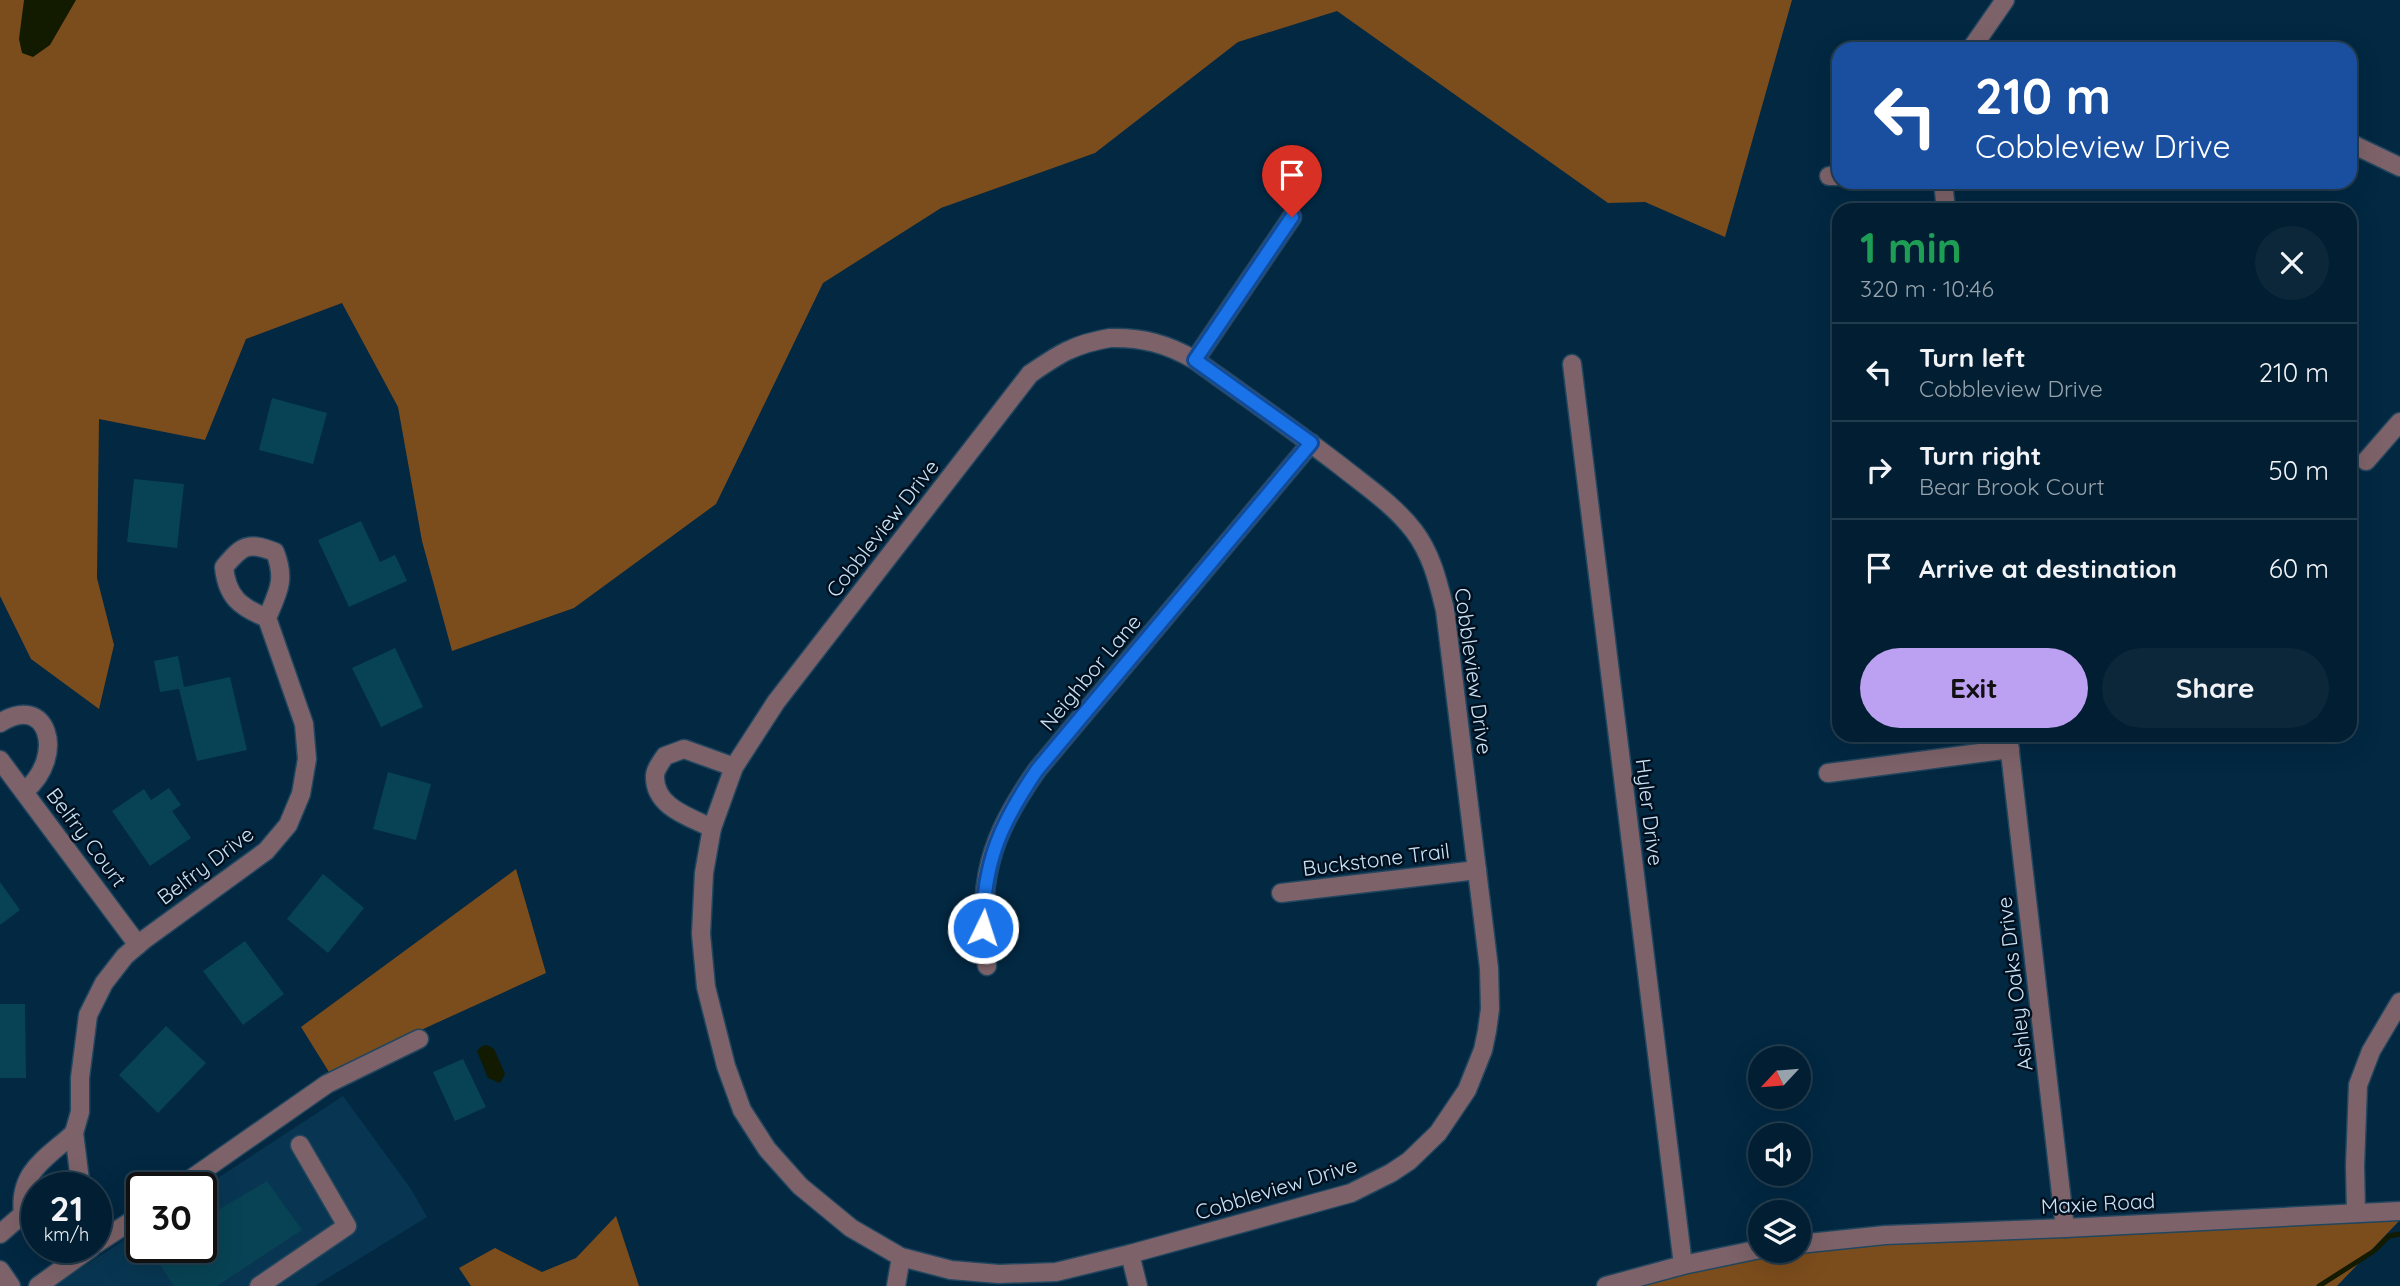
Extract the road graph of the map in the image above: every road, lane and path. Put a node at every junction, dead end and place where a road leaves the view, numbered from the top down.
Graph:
1 (2005, 0) edge
2 (1976, 42) edge
3 (2357, 146) edge
4 (2400, 167) edge
5 (1292, 217) dead end
6 (1195, 360) junction
7 (1572, 364) dead end
8 (2400, 422) edge
9 (1311, 443) junction
10 (2366, 460) dead end
11 (267, 618) dead end
12 (0, 723) edge
13 (2009, 742) edge
14 (0, 760) edge
15 (734, 767) junction
16 (1828, 773) dead end
17 (25, 791) junction
18 (712, 828) junction
19 (1477, 870) junction
20 (1281, 893) dead end
21 (138, 945) junction
22 (987, 965) dead end
23 (2400, 1002) edge
24 (419, 1039) dead end
25 (74, 1133) junction
26 (300, 1146) dead end
27 (31, 1172) edge
28 (79, 1172) edge
29 (201, 1172) edge
30 (2400, 1211) edge
31 (2356, 1213) junction
32 (21, 1221) edge
33 (2065, 1228) junction
34 (0, 1234) edge
35 (1811, 1243) edge
36 (1748, 1251) edge
37 (1130, 1254) junction
38 (901, 1257) junction
39 (70, 1263) edge
40 (1683, 1265) junction
41 (0, 1270) edge
42 (11, 1286) edge
43 (38, 1286) edge
44 (259, 1286) edge
45 (896, 1286) edge
46 (1138, 1286) edge
47 (1606, 1286) edge

1 - 2 street
3 - 4 street
5 - 6 street
6 - 9 street, Cobbleview Drive
6 - 15 street, Cobbleview Drive
7 - 40 street, Hyler Drive
8 - 10 street
9 - 19 street, Cobbleview Drive
9 - 22 street, Neighbor Lane
11 - 21 street, Belfry Drive
12 - 17 street, Belfry Court
13 - 16 street
13 - 33 street, Ashley Oaks Drive
14 - 17 street, Belfry Court
15 - 18 street, Cobbleview Drive
15 - 18 street
17 - 21 street, Belfry Court
18 - 38 street, Cobbleview Drive
19 - 20 street, Buckstone Trail
19 - 37 street, Cobbleview Drive
21 - 25 street, Belfry Drive
23 - 31 street
24 - 29 street
25 - 27 street
25 - 28 street, Belfry Drive
26 - 44 street
30 - 31 street, Maxie Road
31 - 33 street, Maxie Road
32 - 34 street
33 - 35 street, Maxie Road
36 - 40 street
37 - 38 street, Cobbleview Drive
37 - 46 street
38 - 45 street
39 - 43 street
40 - 47 street
41 - 42 street

